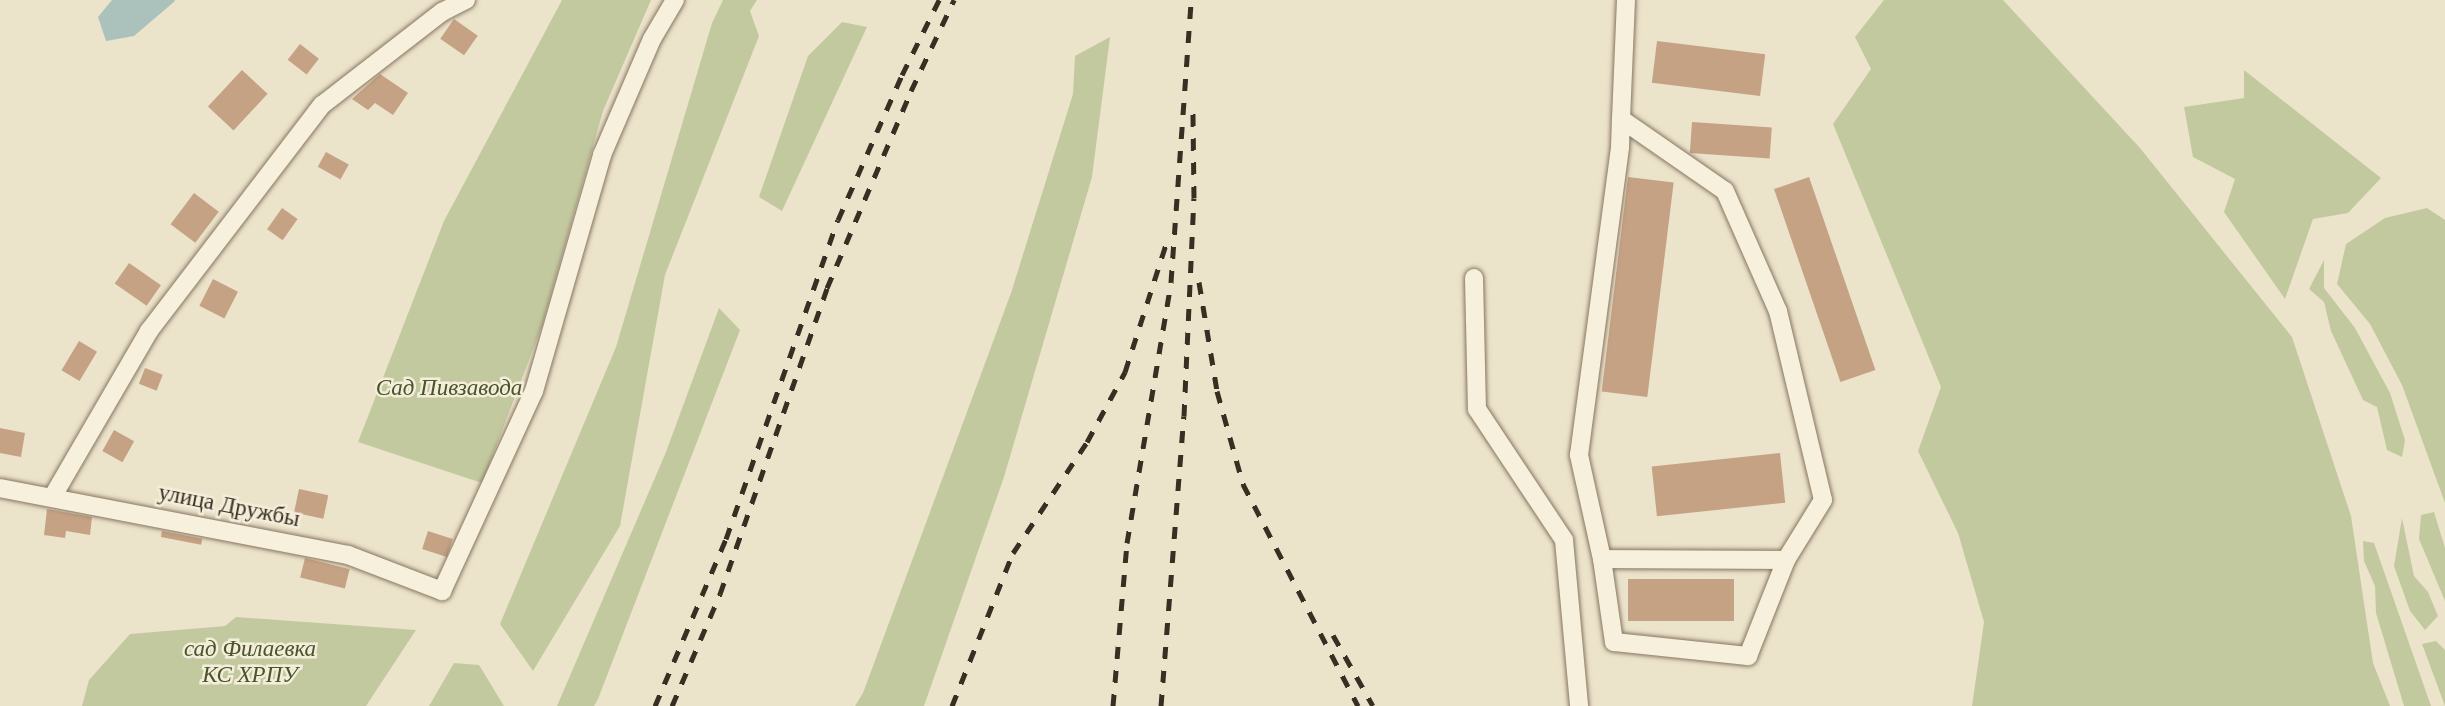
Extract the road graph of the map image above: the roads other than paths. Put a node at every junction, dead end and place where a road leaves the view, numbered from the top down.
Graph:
1 (466, 0) edge
2 (675, 0) edge
3 (1626, 0) edge
4 (1621, 119) junction
5 (1474, 278) dead end
6 (0, 488) edge
7 (53, 496) junction
8 (1602, 559) junction
9 (1786, 560) junction
10 (1579, 706) edge

1 - 7 street
2 - 7 street, улица Дружбы
3 - 4 street
4 - 8 street
4 - 9 street
5 - 10 street
6 - 7 street, улица Дружбы
8 - 9 street
8 - 9 street

